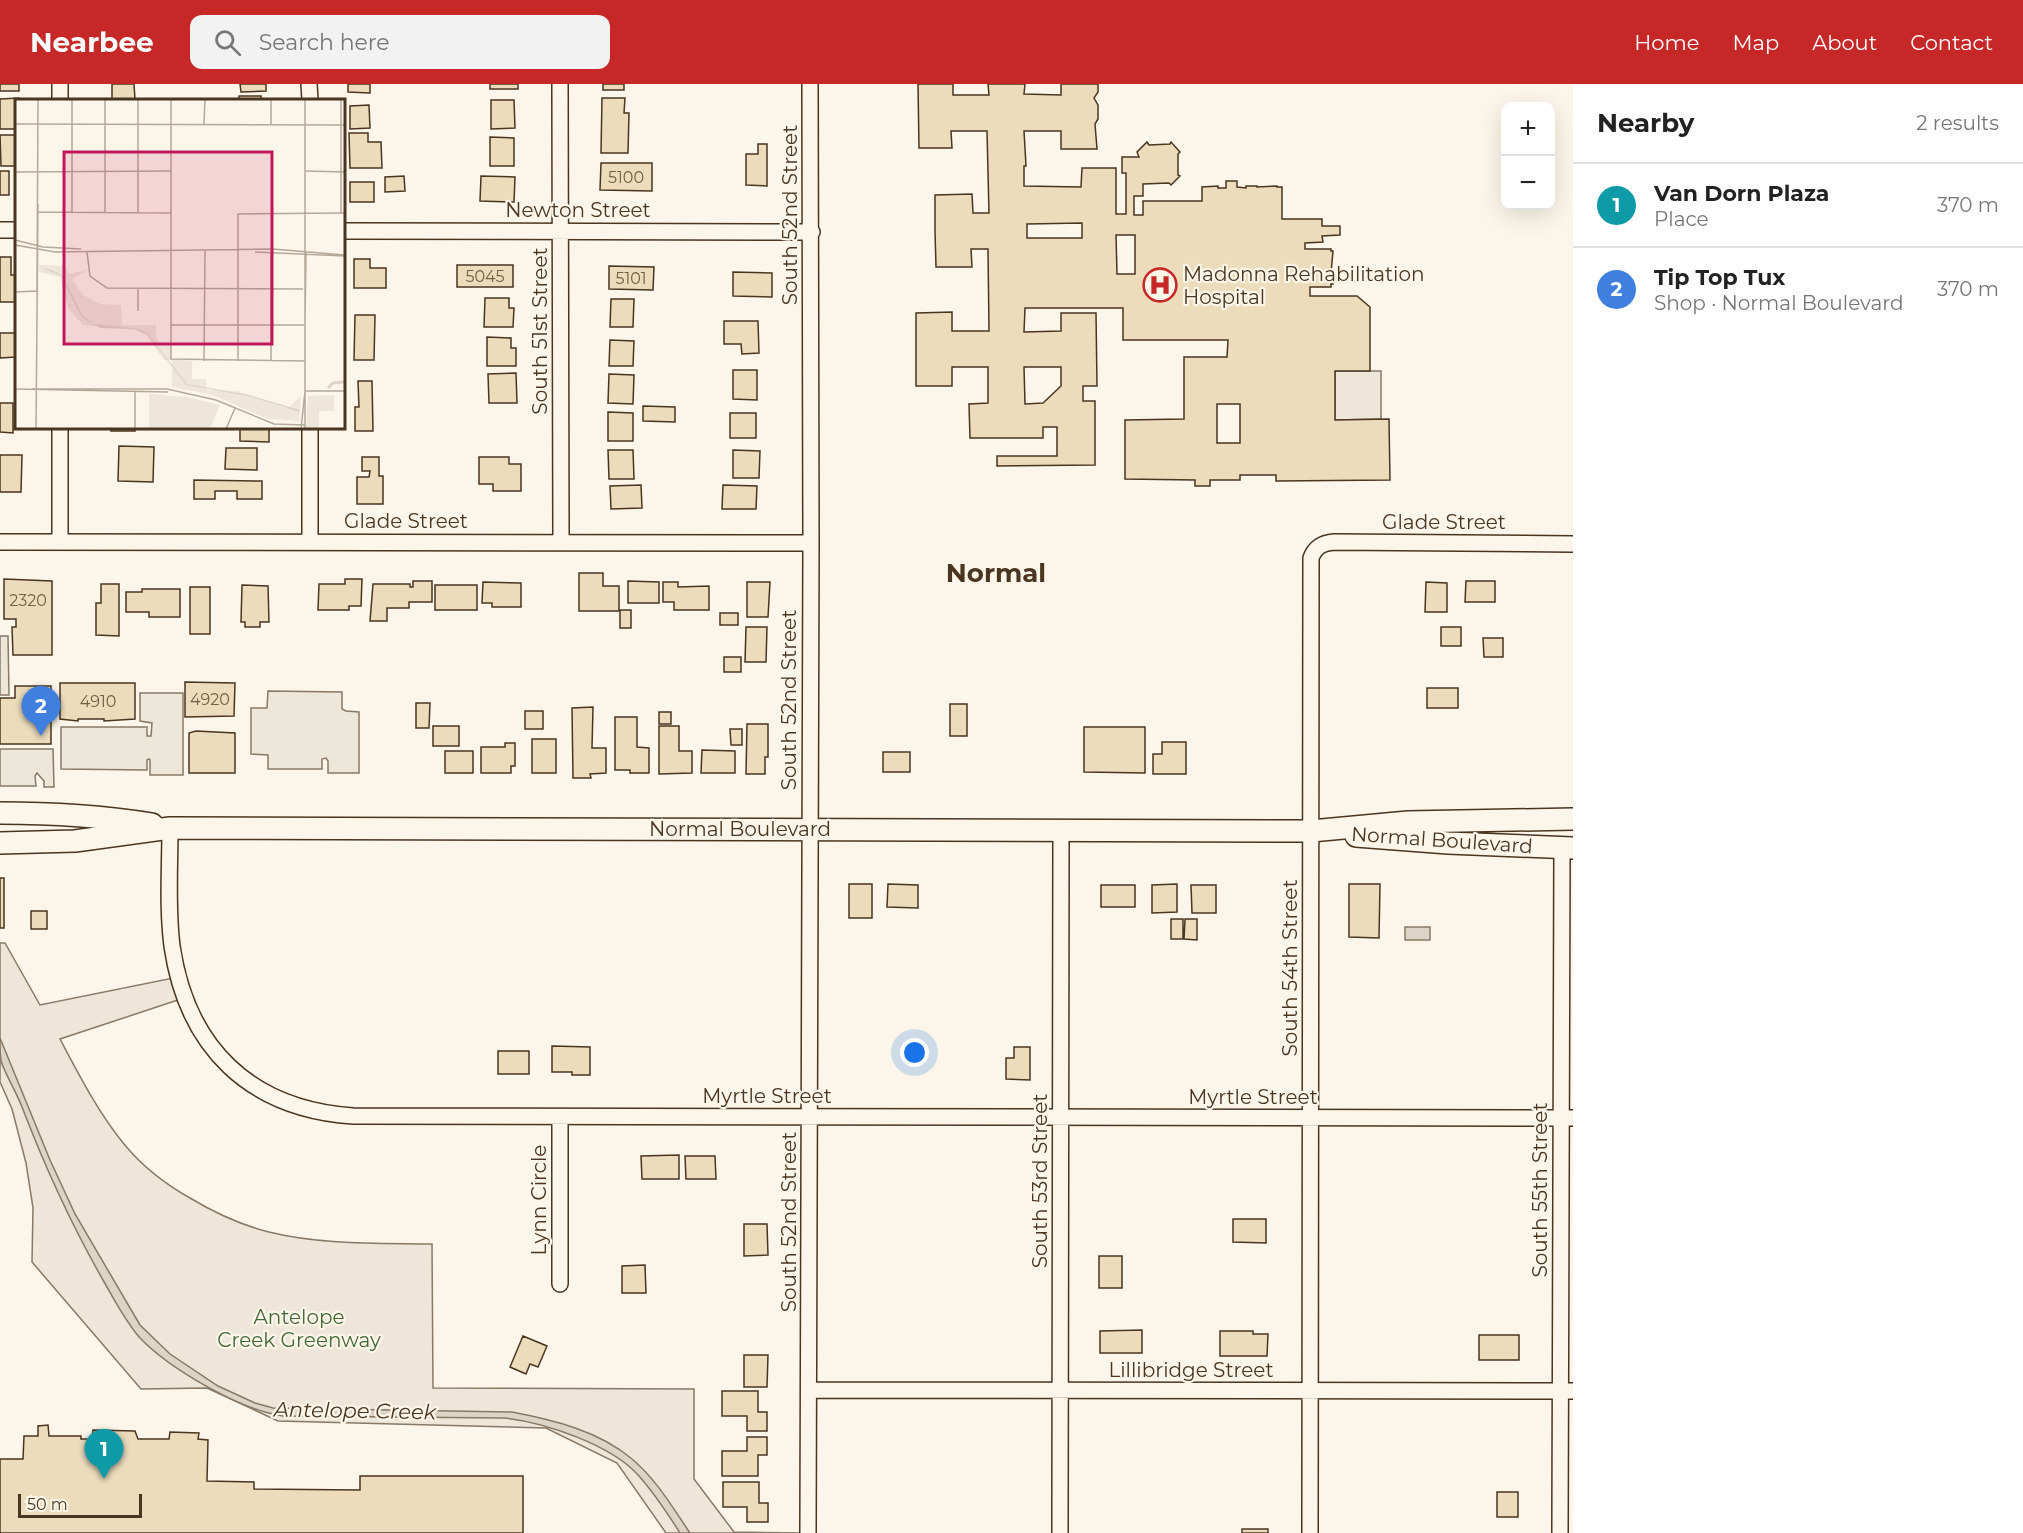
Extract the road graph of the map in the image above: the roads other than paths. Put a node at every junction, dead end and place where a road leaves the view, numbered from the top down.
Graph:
1 (560, 84) edge
2 (810, 84) edge
3 (345, 231) edge
4 (561, 231) junction
5 (812, 232) junction
6 (60, 429) edge
7 (310, 429) edge
8 (0, 542) edge
9 (60, 542) junction
10 (310, 542) junction
11 (561, 543) junction
12 (811, 543) junction
13 (1573, 544) edge
14 (1317, 548) joint
15 (0, 813) edge
16 (1573, 819) edge
17 (170, 828) junction
18 (1061, 829) junction
19 (809, 830) junction
20 (1311, 831) junction
21 (0, 843) edge
22 (1568, 848) edge
23 (560, 1117) junction
24 (810, 1117) junction
25 (1061, 1117) junction
26 (1311, 1118) junction
27 (1567, 1118) edge
28 (560, 1284) dead end
29 (810, 1390) junction
30 (1060, 1391) junction
31 (1311, 1391) junction
32 (1566, 1391) edge
33 (808, 1533) edge
34 (1060, 1533) edge
35 (1310, 1533) edge
36 (1560, 1533) edge

1 - 4 street, South 51st Street
2 - 5 street, South 52nd Street
3 - 4 street, Newton Street
4 - 5 street, Newton Street
4 - 11 street, South 51st Street
5 - 12 street, South 52nd Street
6 - 9 street
7 - 10 street
8 - 9 street, Glade Street
9 - 10 street, Glade Street
10 - 11 street, Glade Street
11 - 12 street, Glade Street
12 - 19 street, South 52nd Street
13 - 14 street, Glade Street
14 - 20 street, South 54th Street
15 - 17 main road, Normal Boulevard
16 - 20 main road, Normal Boulevard
17 - 19 main road, Normal Boulevard
17 - 21 main road, Normal Boulevard
17 - 23 street, Myrtle Street
18 - 19 main road, Normal Boulevard
18 - 20 main road, Normal Boulevard
18 - 25 street, South 53rd Street
19 - 24 street, South 52nd Street
20 - 22 main road, Normal Boulevard
20 - 26 street, South 54th Street
22 - 27 street, South 55th Street
23 - 24 street, Myrtle Street
23 - 28 street, Lynn Circle
24 - 25 street, Myrtle Street
24 - 29 street, South 52nd Street
25 - 26 street, Myrtle Street
25 - 30 street, South 53rd Street
26 - 27 street, Myrtle Street
26 - 31 street, South 54th Street
27 - 32 street, South 55th Street
29 - 30 street, Lillibridge Street
29 - 33 street, South 52nd Street
30 - 31 street, Lillibridge Street
30 - 34 street, South 53rd Street
31 - 32 street, Lillibridge Street
31 - 35 street, South 54th Street
32 - 36 street, South 55th Street

